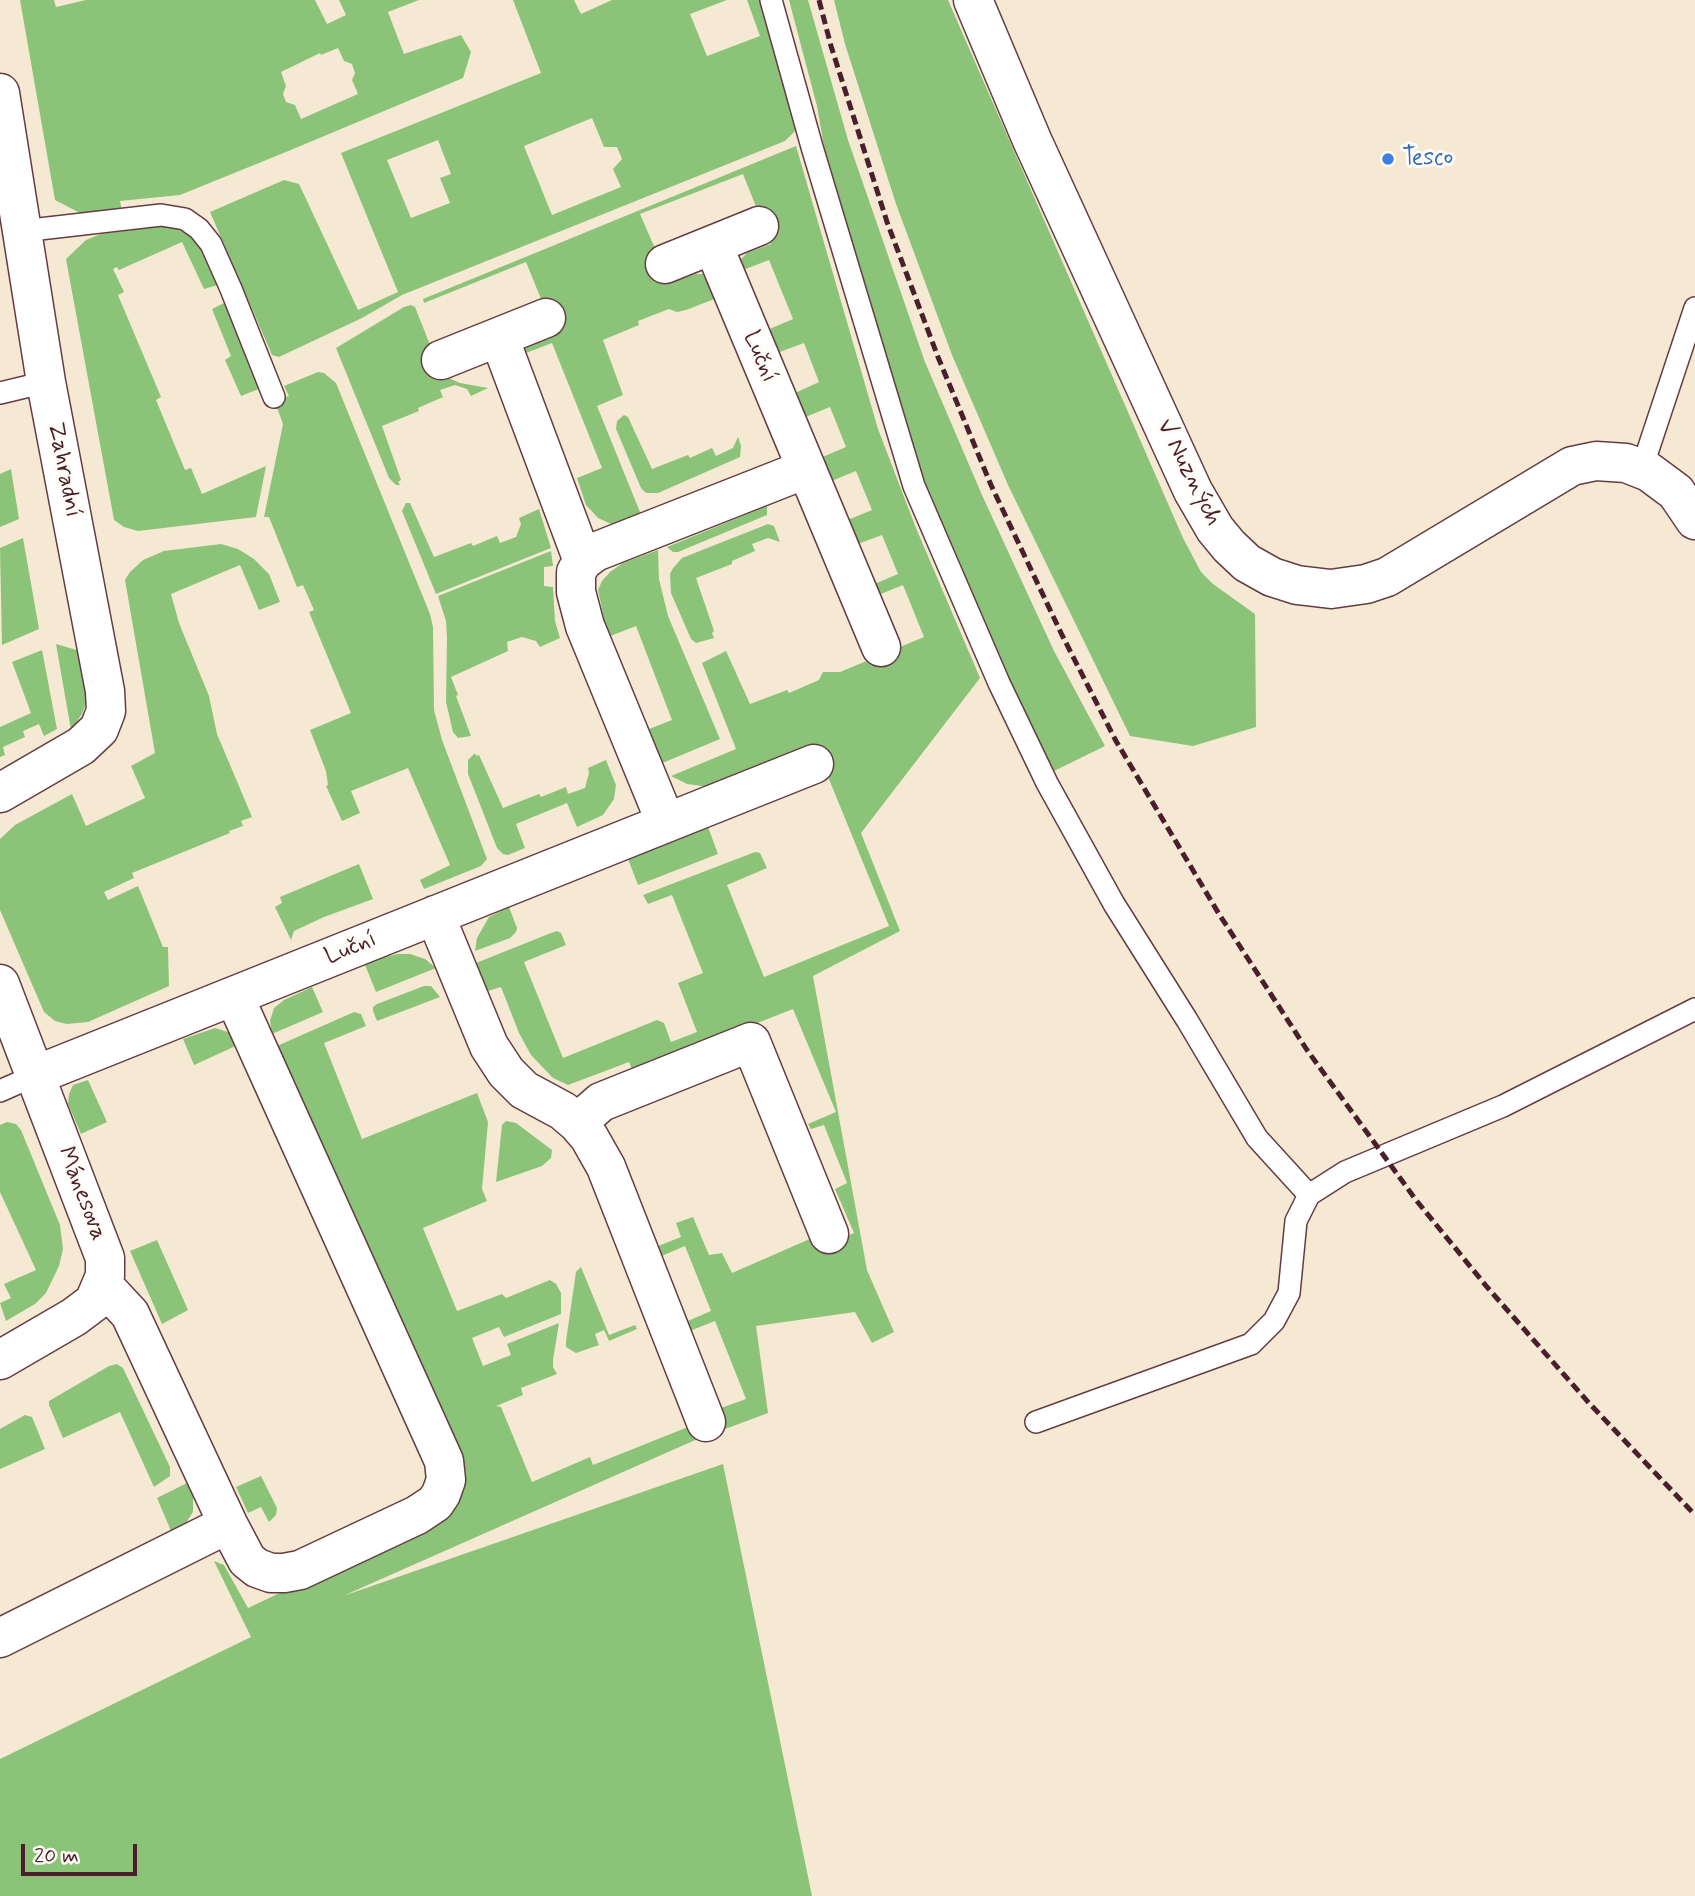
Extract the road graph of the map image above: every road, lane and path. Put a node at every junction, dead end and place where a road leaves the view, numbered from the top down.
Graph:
1 (771, 0) edge
2 (973, 0) edge
3 (0, 93) edge
4 (759, 226) dead end
5 (22, 231) junction
6 (713, 245) junction
7 (665, 264) dead end
8 (1695, 308) edge
9 (545, 318) dead end
10 (499, 337) junction
11 (441, 360) dead end
12 (46, 382) junction
13 (1, 388) edge
14 (274, 397) dead end
15 (1642, 468) junction
16 (806, 469) junction
17 (1692, 515) edge
18 (583, 561) junction
19 (881, 648) dead end
20 (814, 764) dead end
21 (0, 793) edge
22 (666, 823) junction
23 (435, 915) junction
24 (0, 984) edge
25 (234, 996) junction
26 (1695, 1009) edge
27 (36, 1075) junction
28 (0, 1091) edge
29 (577, 1123) junction
30 (1310, 1195) junction
31 (829, 1234) dead end
32 (103, 1285) junction
33 (0, 1360) edge
34 (706, 1422) dead end
35 (1036, 1422) dead end
36 (228, 1524) junction
37 (0, 1638) edge

1 - 30 lane
2 - 15 street, V Nuzných
3 - 5 street, Zahradní
4 - 6 street
5 - 12 street, Zahradní
5 - 14 lane
6 - 7 street
6 - 16 street, Luční
8 - 15 lane
9 - 10 street
10 - 11 street
10 - 18 street
12 - 13 lane
12 - 21 street, Zahradní
15 - 17 street, V Nuzných
16 - 18 street
16 - 19 street, Luční
18 - 22 street
20 - 22 street, Luční
22 - 23 street, Luční
23 - 25 street, Luční
23 - 29 street
24 - 27 street, Mánesova
25 - 27 street, Luční
25 - 36 street
26 - 30 lane
27 - 28 lane
27 - 32 street, Mánesova
29 - 31 street
29 - 34 street
30 - 35 lane
32 - 33 street
32 - 36 street
36 - 37 street

